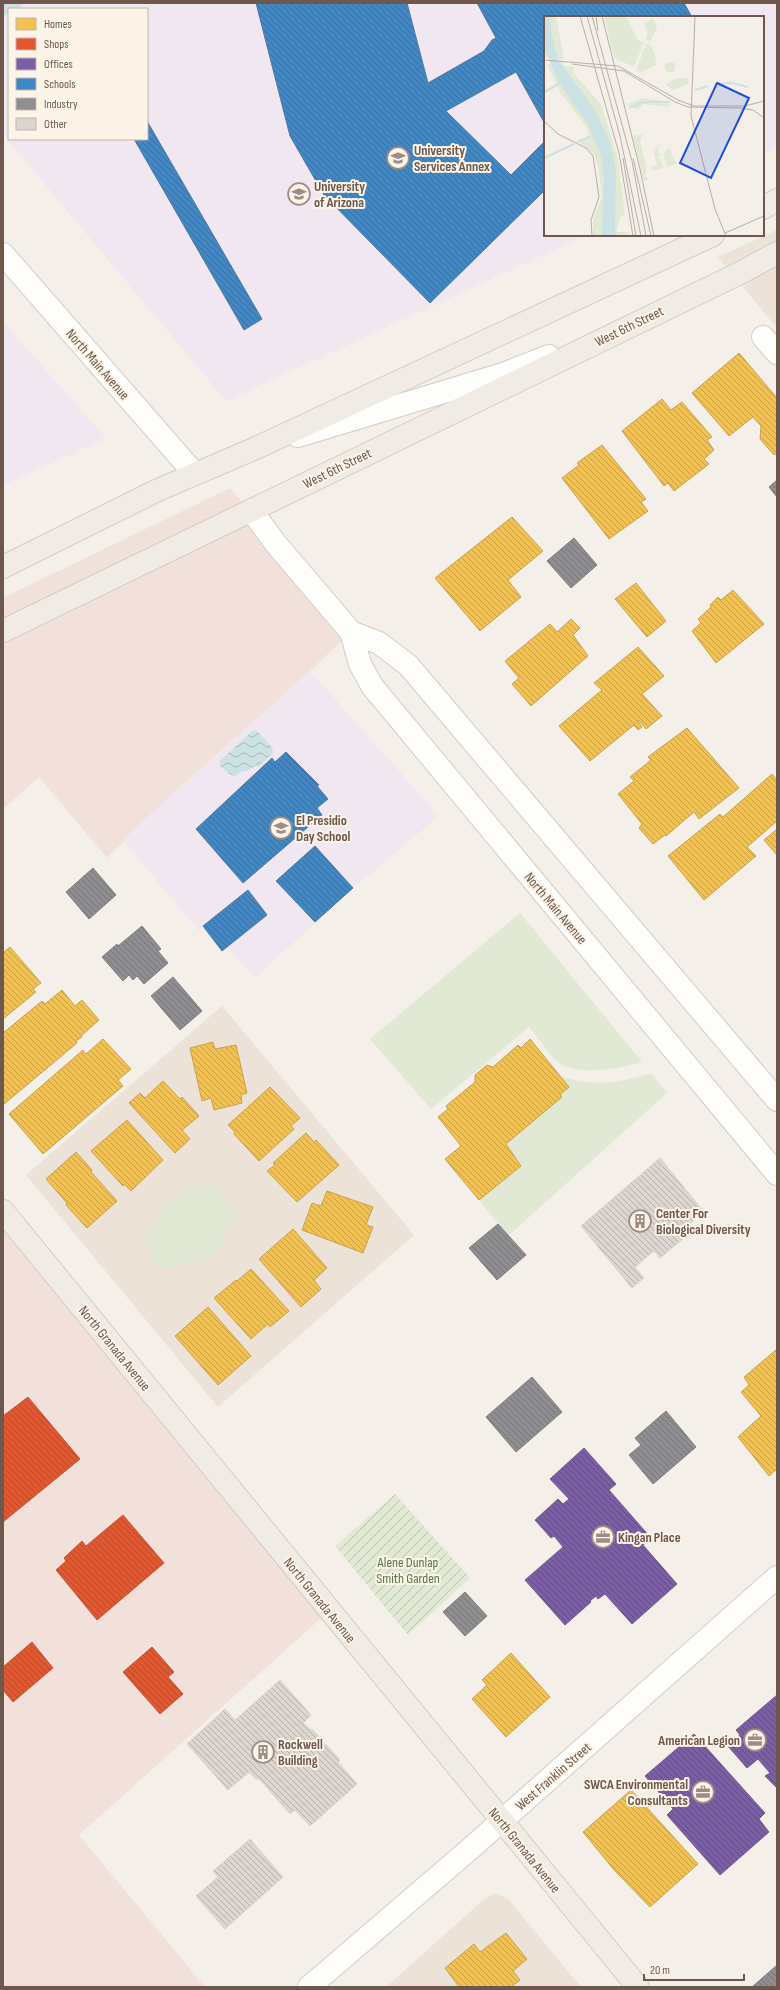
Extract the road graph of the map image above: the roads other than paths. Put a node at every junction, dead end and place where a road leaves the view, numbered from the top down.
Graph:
1 (777, 200) edge
2 (764, 207) edge
3 (711, 236) edge
4 (777, 253) edge
5 (3, 254) edge
6 (777, 260) edge
7 (672, 305) junction
8 (763, 337) dead end
9 (777, 353) edge
10 (256, 448) junction
11 (194, 473) junction
12 (251, 510) junction
13 (3, 567) edge
14 (3, 631) edge
15 (351, 632) junction
16 (777, 1100) edge
17 (777, 1174) edge
18 (3, 1211) edge
19 (777, 1577) edge
20 (501, 1822) junction
21 (309, 1987) edge
22 (638, 1987) edge

1 - 2 main road
3 - 10 main road, West 6th Street
4 - 7 main road, West 6th Street
5 - 11 street, North Main Avenue
6 - 7 street, West 6th Street
7 - 10 street, West 6th Street
7 - 12 main road, West 6th Street
8 - 9 street
10 - 11 main road, West 6th Street
11 - 13 main road, West 6th Street
12 - 14 main road, West 6th Street
12 - 15 street, North Main Avenue
15 - 16 street, North Main Avenue
15 - 17 street, North Main Avenue
18 - 20 main road, North Granada Avenue
19 - 20 street, West Franklin Street
20 - 21 street, West Franklin Street
20 - 22 main road, North Granada Avenue

